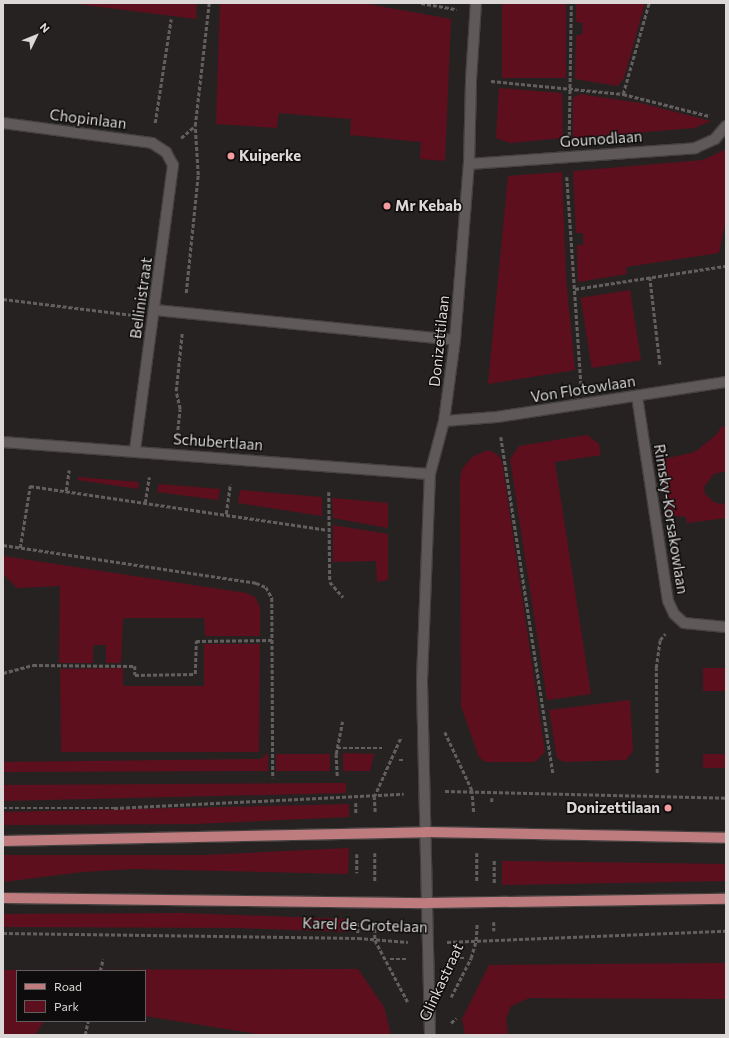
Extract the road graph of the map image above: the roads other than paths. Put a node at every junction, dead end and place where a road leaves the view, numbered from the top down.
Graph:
1 (476, 7) edge
2 (3, 123) edge
3 (726, 126) edge
4 (166, 152) joint
5 (469, 164) junction
6 (154, 314) junction
7 (455, 340) junction
8 (726, 382) edge
9 (637, 396) junction
10 (444, 421) junction
11 (3, 442) edge
12 (135, 450) junction
13 (430, 474) junction
14 (726, 627) edge
15 (426, 832) junction
16 (726, 838) edge
17 (3, 841) edge
18 (3, 898) edge
19 (726, 899) edge
20 (428, 903) junction
21 (430, 1035) edge

1 - 5 street, Donizettilaan
2 - 4 street, Chopinlaan
3 - 5 street, Gounodlaan
4 - 6 street, Bellinistraat
5 - 7 street, Donizettilaan
6 - 7 street
6 - 12 street, Bellinistraat
7 - 10 street, Donizettilaan
8 - 9 street, Von Flotowlaan
9 - 10 street, Von Flotowlaan
9 - 14 street, Rimsky-Korsakowlaan
10 - 13 street, Donizettilaan
11 - 12 street, Schubertlaan
12 - 13 street, Schubertlaan
13 - 15 street, Donizettilaan
15 - 16 main road
15 - 17 main road
15 - 20 street, Glinkastraat
18 - 20 main road, Karel de Grotelaan
19 - 20 main road, Karel de Grotelaan
20 - 21 street, Glinkastraat

